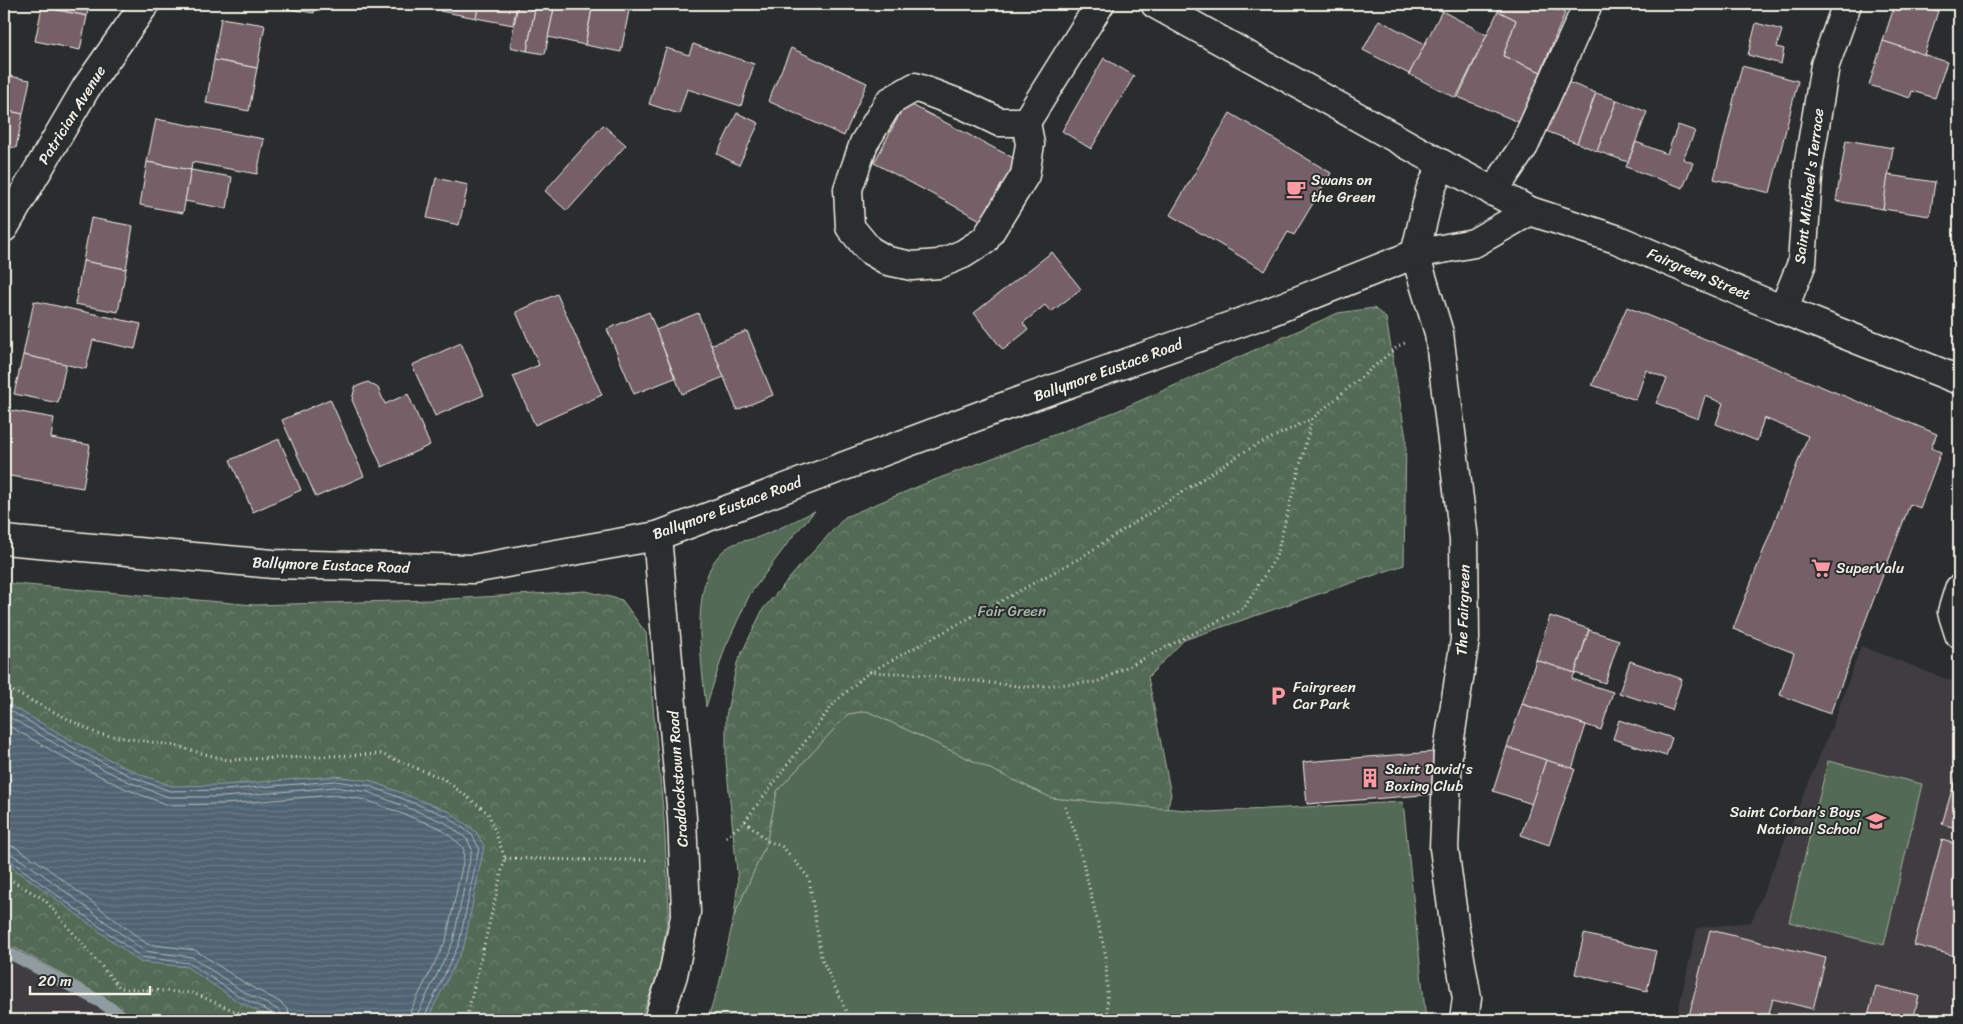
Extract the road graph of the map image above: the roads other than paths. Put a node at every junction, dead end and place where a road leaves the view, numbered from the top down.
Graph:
1 (145, 4) edge
2 (1100, 4) edge
3 (1156, 4) edge
4 (1588, 4) edge
5 (1847, 4) edge
6 (1026, 122) junction
7 (1442, 164) junction
8 (1493, 192) junction
9 (1530, 211) junction
10 (4, 228) edge
11 (1415, 254) junction
12 (1783, 310) junction
13 (1959, 380) edge
14 (657, 536) junction
15 (4, 540) edge
16 (1959, 589) edge
17 (1959, 634) edge
18 (1465, 1009) edge
19 (658, 1020) edge

1 - 10 main road, Patrician Avenue
2 - 6 main road
3 - 7 main road, Fairgreen Street
4 - 8 main road
5 - 12 main road, Saint Michael's Terrace
6 - 6 main road
7 - 8 main road, Fairgreen Street
7 - 11 main road
8 - 9 main road, Fairgreen Street
9 - 11 main road, Ballymore Eustace Road
9 - 12 main road, Fairgreen Street
11 - 14 main road, Ballymore Eustace Road
11 - 18 main road, The Fairgreen
12 - 13 main road, Fairgreen Street
14 - 15 main road, Ballymore Eustace Road
14 - 19 main road, Craddockstown Road
16 - 17 main road

